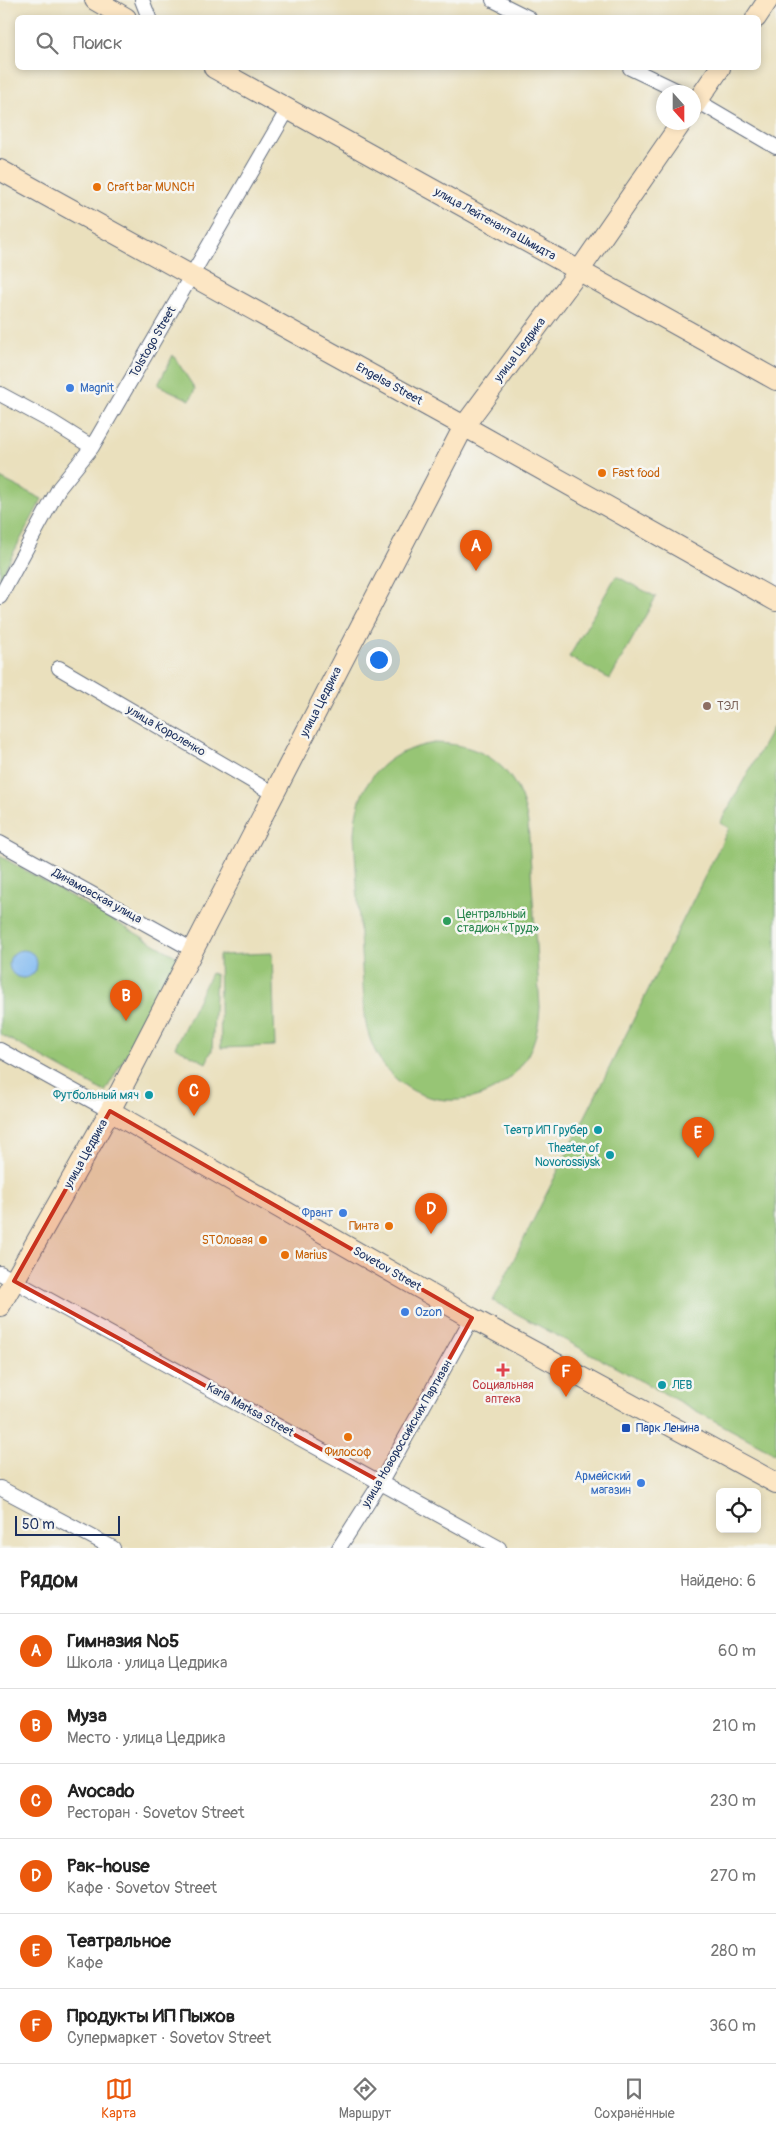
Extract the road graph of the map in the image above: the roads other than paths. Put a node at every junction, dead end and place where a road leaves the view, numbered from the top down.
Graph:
1 (95, 0) edge
2 (142, 0) edge
3 (493, 0) edge
4 (768, 0) edge
5 (121, 15) edge
6 (147, 15) edge
7 (523, 15) edge
8 (758, 15) edge
9 (218, 70) edge
10 (634, 70) edge
11 (718, 70) edge
12 (662, 85) edge
13 (701, 89) edge
14 (701, 106) edge
15 (288, 109) junction
16 (676, 130) edge
17 (776, 148) edge
18 (0, 170) edge
19 (579, 271) junction
20 (191, 276) junction
21 (776, 380) edge
22 (0, 394) edge
23 (464, 426) junction
24 (92, 447) junction
25 (0, 597) edge
26 (776, 601) edge
27 (59, 668) dead end
28 (274, 794) junction
29 (0, 843) edge
30 (193, 950) junction
31 (0, 1050) edge
32 (110, 1111) junction
33 (7, 1277) edge
34 (0, 1306) edge
35 (472, 1318) junction
36 (381, 1482) junction
37 (776, 1483) edge
38 (0, 1488) edge
39 (112, 1548) edge
40 (339, 1548) edge
41 (499, 1548) edge

1 - 5 street
2 - 6 street
3 - 7 street
4 - 8 street
9 - 15 street, улица Лейтенанта Шмидта
10 - 12 street
11 - 13 street
14 - 17 street
15 - 19 street, улица Лейтенанта Шмидта
15 - 20 street, Tolstogo Street
16 - 19 street, улица Цедрика
18 - 20 street, Engelsa Street
19 - 21 street, улица Лейтенанта Шмидта
19 - 23 street, улица Цедрика
20 - 23 street, Engelsa Street
20 - 24 street, Tolstogo Street
22 - 24 street
23 - 26 street, Engelsa Street
23 - 28 street, улица Цедрика
24 - 25 street, Tolstogo Street
27 - 28 street, улица Короленко
28 - 30 street, улица Цедрика
29 - 30 street, Динамовская улица
30 - 32 street, улица Цедрика
31 - 32 street, Sovetov Street
32 - 33 street, улица Цедрика
32 - 35 street, Sovetov Street
33 - 34 street, улица Цедрика
33 - 36 street, Karla Marksa Street
35 - 36 street, улица Новороссийских Партизан
35 - 37 street, Sovetov Street
36 - 40 street, улица Новороссийских Партизан
36 - 41 street, Karla Marksa Street
38 - 39 street

